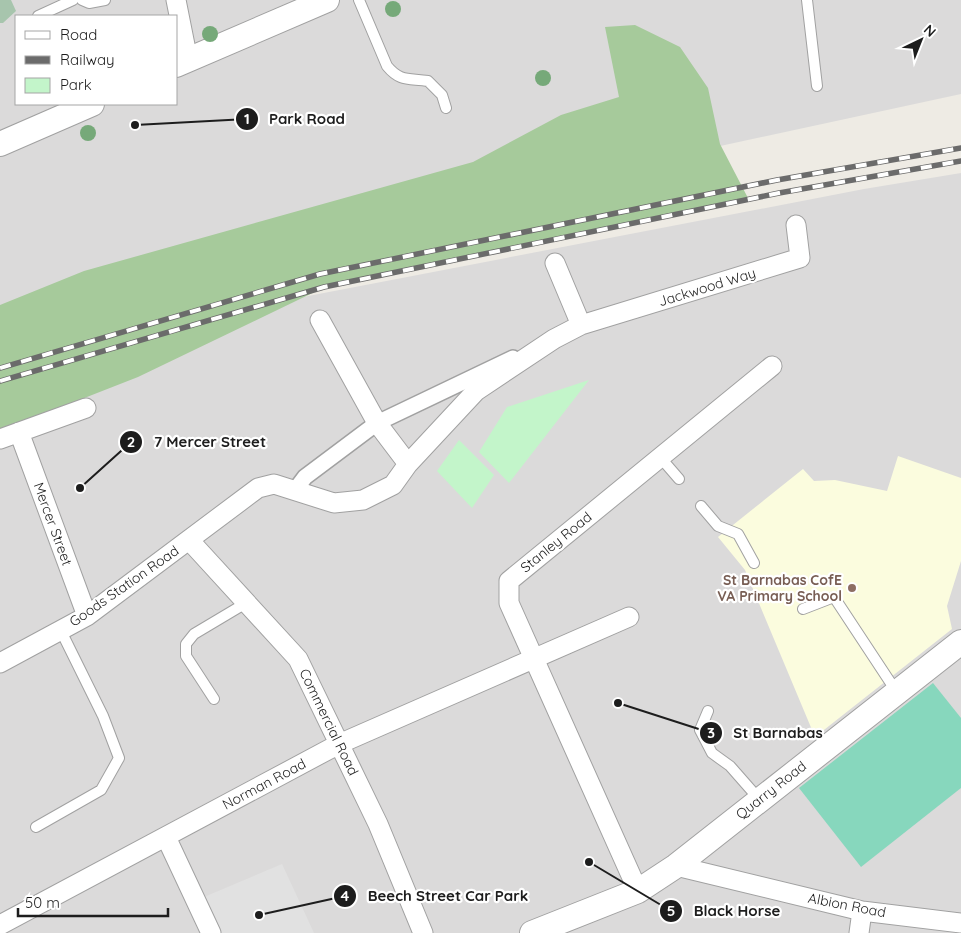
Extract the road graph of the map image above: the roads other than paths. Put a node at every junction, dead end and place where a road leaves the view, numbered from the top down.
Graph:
1 (73, 0) edge
2 (82, 0) edge
3 (105, 0) edge
4 (176, 0) edge
5 (327, 0) edge
6 (359, 0) edge
7 (807, 0) edge
8 (40, 15) edge
9 (177, 15) edge
10 (178, 21) edge
11 (182, 62) edge
12 (816, 86) dead end
13 (90, 105) edge
14 (446, 108) dead end
15 (0, 144) edge
16 (796, 225) dead end
17 (555, 263) dead end
18 (320, 320) dead end
19 (581, 325) junction
20 (554, 339) junction
21 (772, 366) dead end
22 (86, 408) dead end
23 (377, 422) junction
24 (18, 432) junction
25 (0, 439) edge
26 (660, 457) junction
27 (408, 464) junction
28 (678, 479) dead end
29 (296, 489) junction
30 (242, 498) joint
31 (701, 506) dead end
32 (189, 540) junction
33 (754, 562) dead end
34 (246, 603) junction
35 (803, 609) dead end
36 (87, 616) junction
37 (629, 617) dead end
38 (61, 631) junction
39 (961, 642) edge
40 (536, 658) junction
41 (0, 663) edge
42 (896, 691) junction
43 (214, 699) dead end
44 (708, 711) dead end
45 (339, 744) junction
46 (759, 799) junction
47 (36, 827) dead end
48 (166, 837) junction
49 (676, 866) junction
50 (638, 891) junction
51 (862, 911) junction
52 (961, 923) edge
53 (0, 925) edge
54 (211, 933) edge
55 (423, 933) edge
56 (532, 933) edge
57 (859, 933) edge

1 - 8 lane
2 - 3 lane
4 - 9 street
5 - 11 street
6 - 14 lane
7 - 12 lane
10 - 11 street
13 - 15 street
16 - 19 street, Jackwood Way
17 - 19 street
18 - 23 street
19 - 20 street, Jackwood Way
20 - 23 street
20 - 27 street, Jackwood Way
21 - 26 street, Stanley Road
22 - 24 street
23 - 27 street
23 - 29 street
24 - 25 street
24 - 36 street, Mercer Street
26 - 28 lane
26 - 40 street, Stanley Road
27 - 29 street, Jackwood Way
29 - 30 street, Jackwood Way
30 - 32 street, Goods Station Road
31 - 33 lane
32 - 34 street, Commercial Road
32 - 36 street, Goods Station Road
34 - 43 lane
34 - 45 street, Commercial Road
35 - 42 lane
36 - 38 street, Goods Station Road
37 - 40 street, Norman Road
38 - 41 street, Goods Station Road
38 - 47 lane
39 - 42 street, Quarry Road
40 - 45 street, Norman Road
40 - 50 street, Stanley Road
42 - 46 street, Quarry Road
44 - 46 lane
45 - 48 street, Norman Road
45 - 55 street, Commercial Road
46 - 49 street, Quarry Road
48 - 53 street, Norman Road
48 - 54 street
49 - 50 street, Quarry Road
49 - 51 street, Albion Road
50 - 56 street, Quarry Road
51 - 52 street, Albion Road
51 - 57 street

